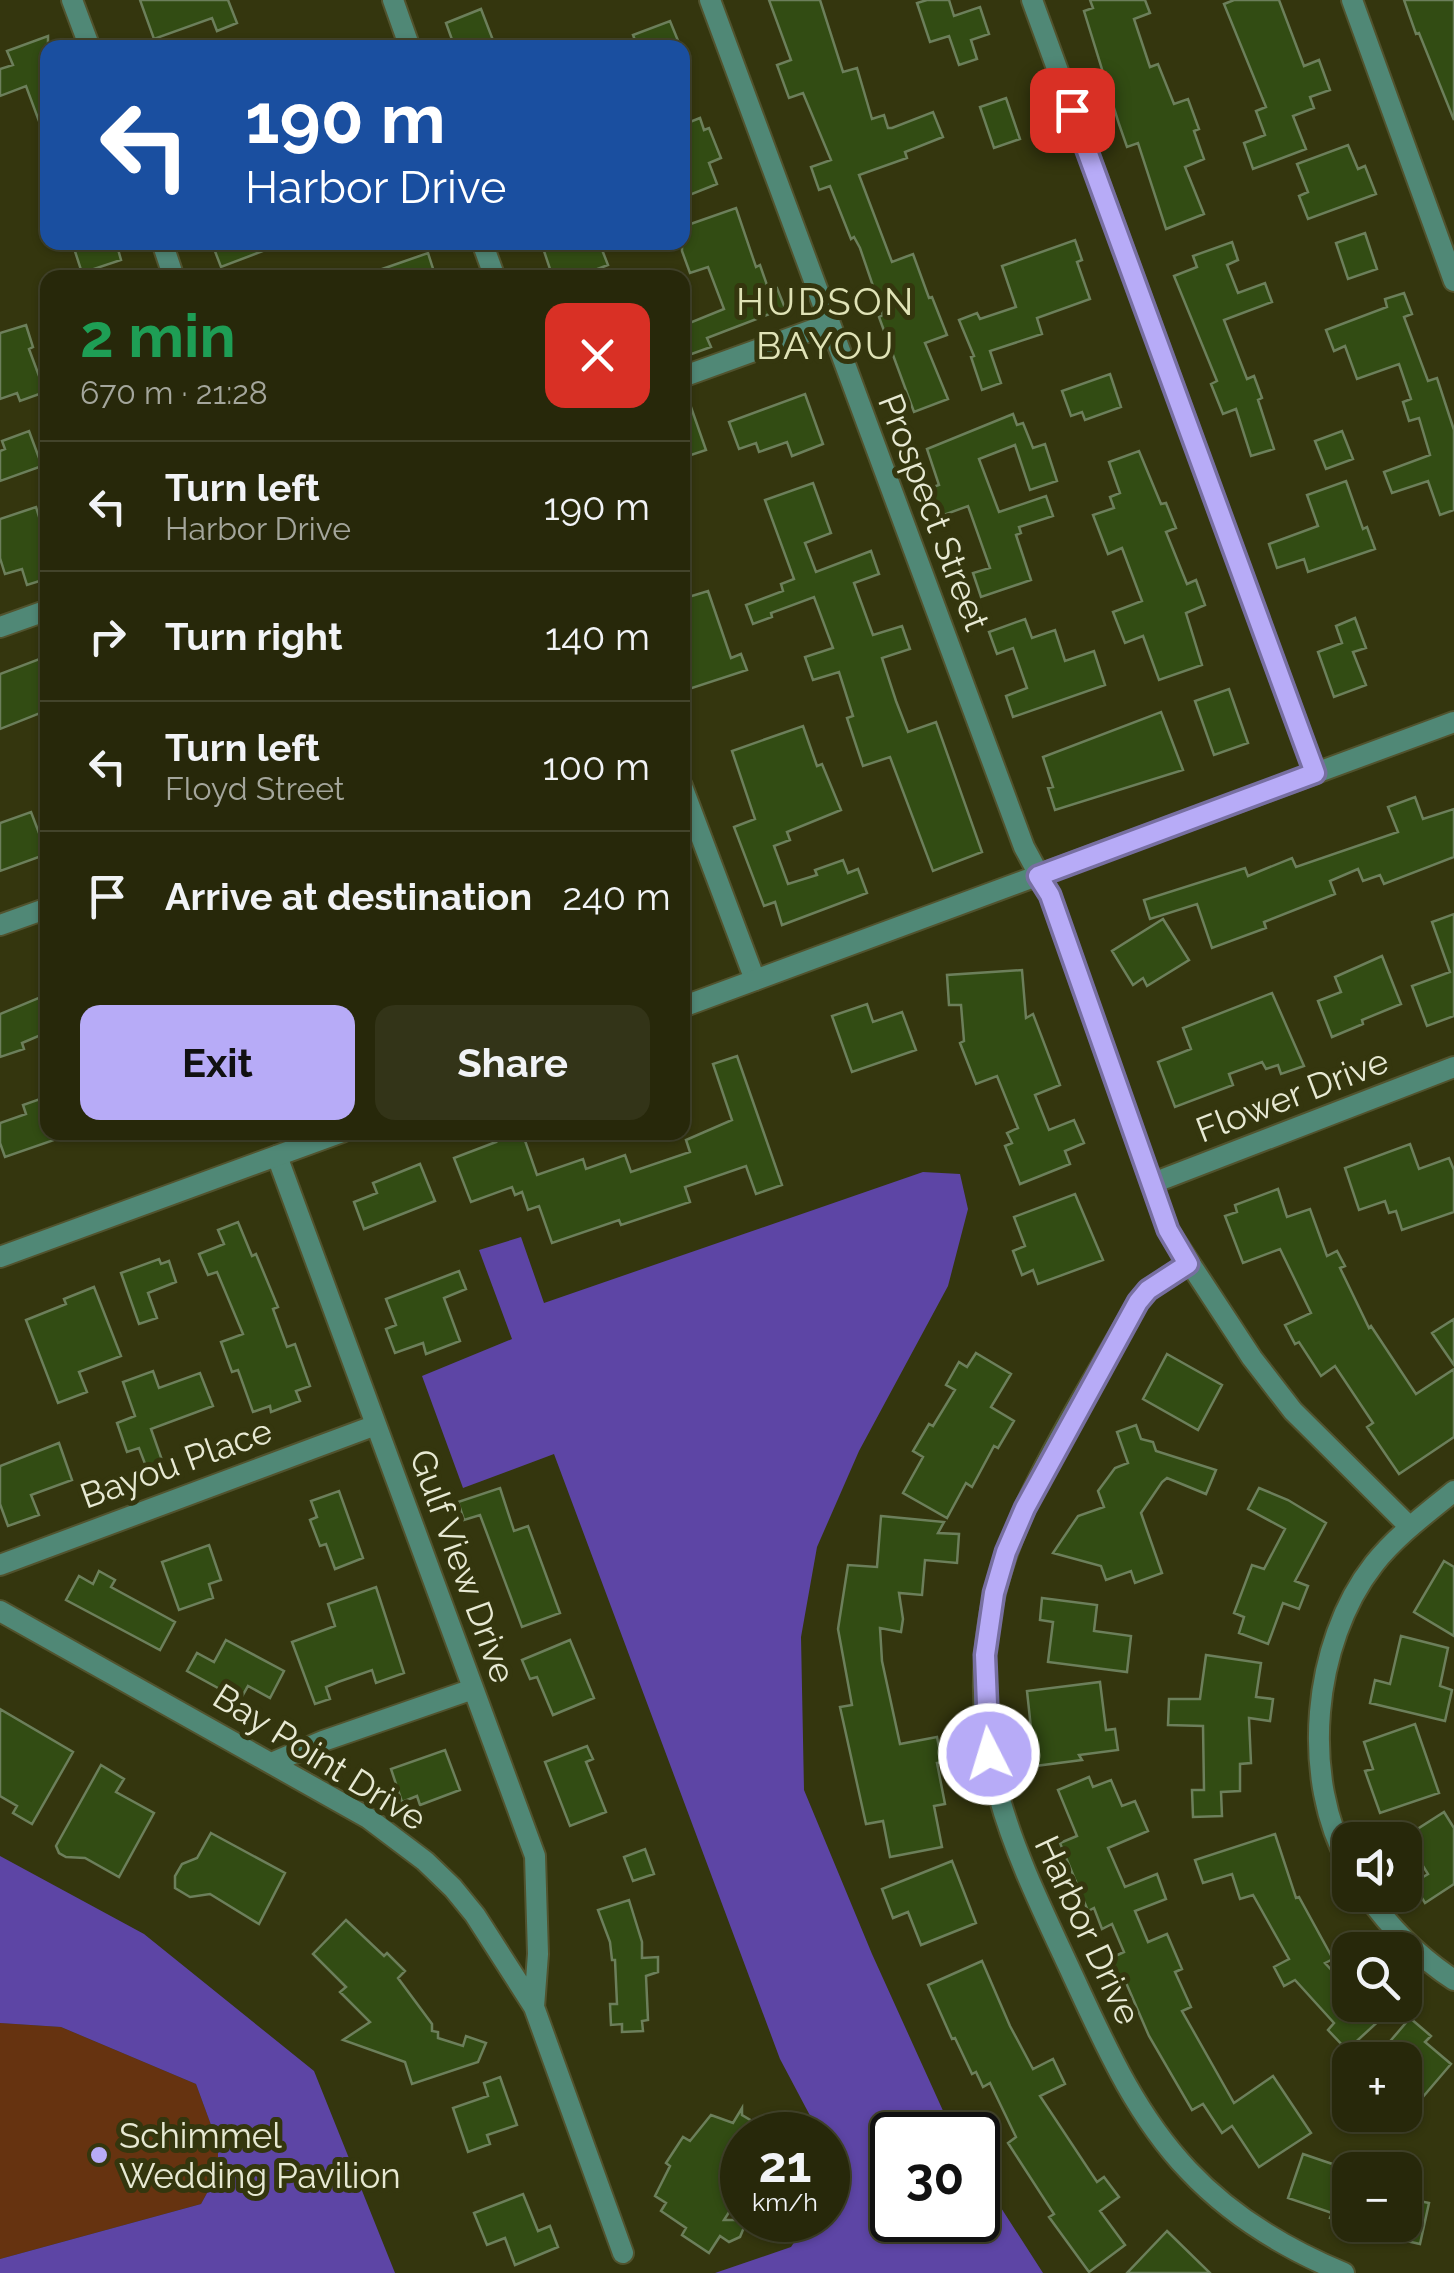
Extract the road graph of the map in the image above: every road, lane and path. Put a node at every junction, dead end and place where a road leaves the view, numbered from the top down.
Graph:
1 (72, 0) edge
2 (393, 0) edge
3 (710, 0) edge
4 (1032, 0) edge
5 (1352, 0) edge
6 (87, 40) edge
7 (407, 40) edge
8 (1454, 282) edge
9 (829, 324) junction
10 (690, 374) edge
11 (40, 613) edge
12 (0, 627) edge
13 (1454, 722) edge
14 (1315, 773) junction
15 (690, 807) edge
16 (1038, 876) junction
17 (40, 911) edge
18 (0, 926) edge
19 (755, 980) junction
20 (690, 1004) edge
21 (1454, 1067) edge
22 (320, 1140) edge
23 (277, 1156) junction
24 (1153, 1184) junction
25 (0, 1257) edge
26 (1188, 1264) junction
27 (376, 1425) junction
28 (1454, 1491) edge
29 (1410, 1526) junction
30 (0, 1565) edge
31 (0, 1611) edge
32 (473, 1689) junction
33 (274, 1762) junction
34 (1332, 1826) edge
35 (1379, 1912) edge
36 (1454, 1980) edge
37 (534, 2007) junction
38 (623, 2254) dead end
39 (1344, 2273) edge

1 - 6 street
2 - 7 street
3 - 9 street, Prospect Street
4 - 14 street
5 - 8 street
9 - 10 street
9 - 16 street, Prospect Street
11 - 12 street
13 - 14 street
14 - 16 street
15 - 19 street
16 - 19 street
16 - 24 street
17 - 18 street
19 - 20 street
21 - 24 street, Flower Drive
22 - 23 street
23 - 25 street
23 - 27 street, Gulf View Drive
24 - 26 street
26 - 29 street
26 - 39 street, Harbor Drive
27 - 30 street, Bayou Place
27 - 32 street, Gulf View Drive
28 - 29 street
29 - 34 street
31 - 33 street, Bay Point Drive
32 - 33 street
32 - 37 street, Gulf View Drive
33 - 37 street, Bay Point Drive
35 - 36 street
37 - 38 street, Bay Point Drive

